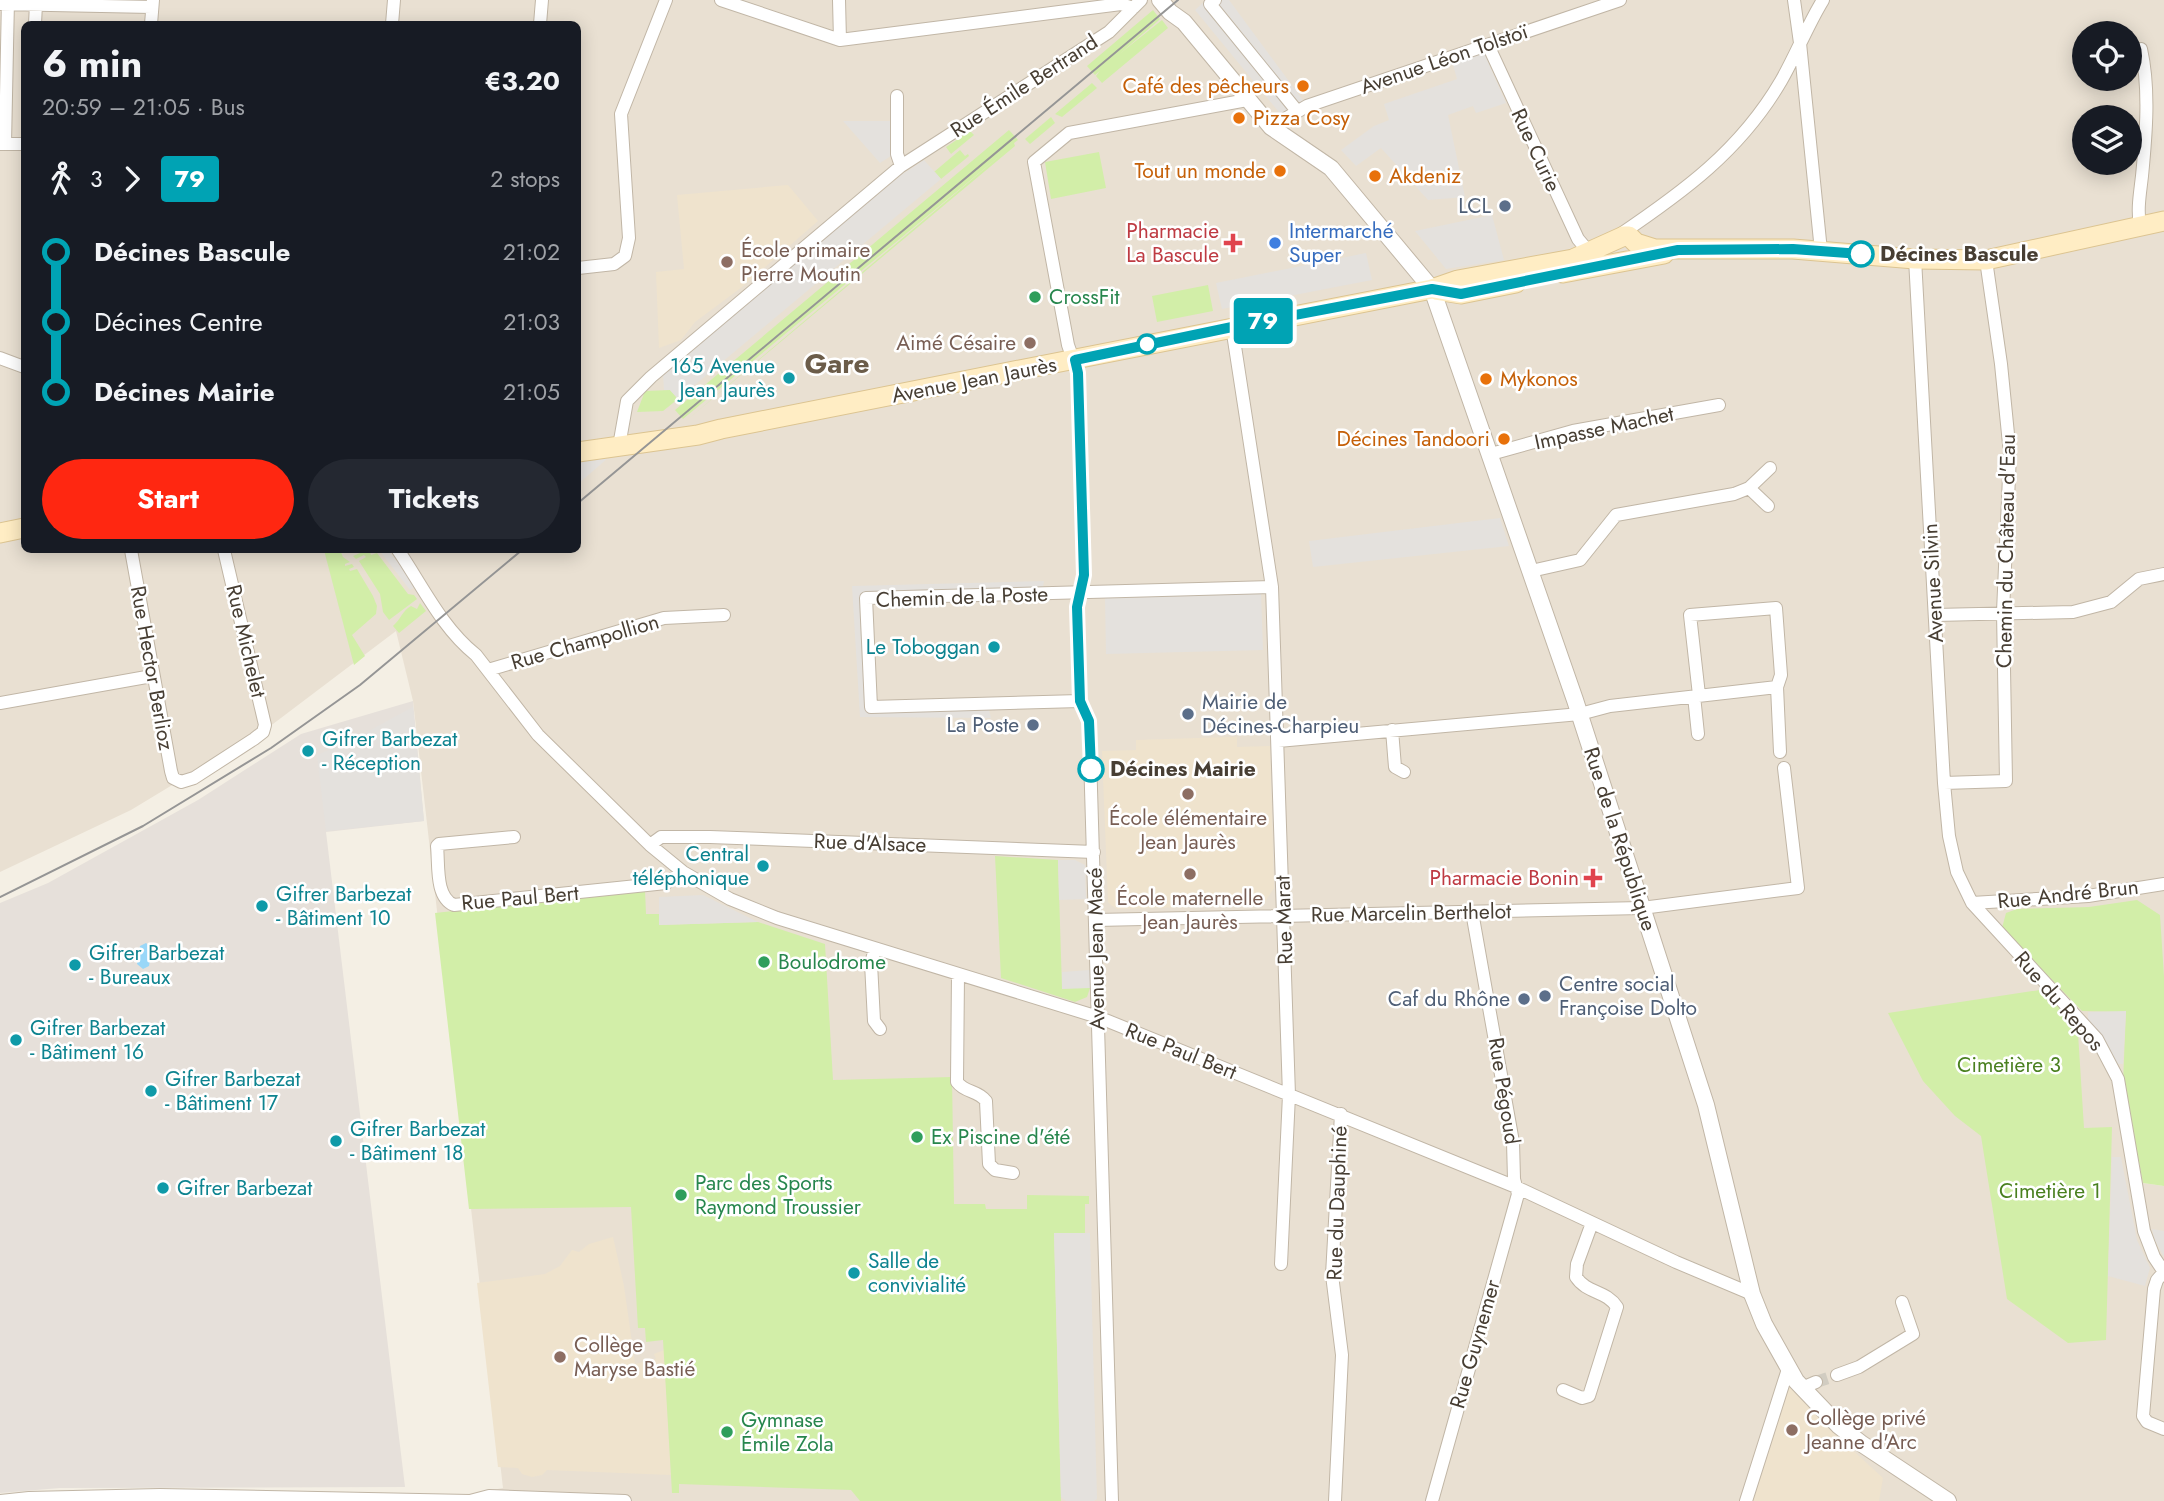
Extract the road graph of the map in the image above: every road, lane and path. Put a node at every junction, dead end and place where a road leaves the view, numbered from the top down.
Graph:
1 (394, 0) edge
2 (542, 0) edge
3 (666, 0) edge
4 (721, 0) edge
5 (839, 0) edge
6 (1160, 0) edge
7 (1172, 0) edge
8 (1619, 0) edge
9 (1794, 0) edge
10 (1823, 0) edge
11 (1212, 2) edge
12 (5, 3) edge
13 (36, 4) junction
14 (153, 4) edge
15 (1137, 4) edge
16 (35, 21) edge
17 (392, 21) edge
18 (540, 21) edge
19 (1184, 22) junction
20 (840, 40) junction
21 (1800, 43) junction
22 (1488, 45) junction
23 (2142, 54) edge
24 (897, 96) dead end
25 (1247, 100) junction
26 (1297, 111) junction
27 (1271, 127) junction
28 (2, 144) edge
29 (21, 144) edge
30 (901, 166) junction
31 (2164, 221) edge
32 (1642, 222) junction
33 (2140, 226) junction
34 (1627, 240) junction
35 (1678, 250) junction
36 (1821, 251) junction
37 (1589, 252) junction
38 (1915, 259) junction
39 (1986, 260) junction
40 (1625, 261) junction
41 (581, 268) edge
42 (1432, 289) junction
43 (1232, 327) junction
44 (0, 358) edge
45 (1075, 360) junction
46 (21, 366) edge
47 (1719, 405) dead end
48 (620, 441) junction
49 (581, 442) edge
50 (581, 451) edge
51 (1491, 454) junction
52 (1770, 468) dead end
53 (1749, 488) junction
54 (1768, 506) dead end
55 (21, 529) edge
56 (0, 533) edge
57 (132, 553) edge
58 (225, 553) edge
59 (400, 553) edge
60 (1531, 571) junction
61 (2164, 574) edge
62 (1272, 587) junction
63 (1081, 594) junction
64 (2003, 612) junction
65 (724, 615) dead end
66 (1934, 615) junction
67 (488, 670) junction
68 (152, 676) junction
69 (1777, 687) junction
70 (1696, 696) junction
71 (1080, 701) junction
72 (0, 703) edge
73 (1580, 714) junction
74 (1392, 730) junction
75 (1698, 734) dead end
76 (1278, 741) junction
77 (1780, 752) dead end
78 (1784, 768) dead end
79 (1404, 772) dead end
80 (181, 782) joint
81 (1944, 783) junction
82 (514, 837) dead end
83 (650, 845) junction
84 (1094, 852) junction
85 (683, 872) junction
86 (2164, 884) edge
87 (1972, 903) junction
88 (1642, 908) junction
89 (1472, 912) junction
90 (1285, 916) junction
91 (1096, 920) junction
92 (875, 948) junction
93 (958, 975) junction
94 (1098, 1017) junction
95 (880, 1029) dead end
96 (1289, 1095) junction
97 (1341, 1114) junction
98 (1013, 1172) dead end
99 (1516, 1187) junction
100 (1592, 1223) junction
101 (1281, 1264) dead end
102 (2164, 1272) edge
103 (1752, 1294) junction
104 (1902, 1302) dead end
105 (1788, 1369) junction
106 (1837, 1375) tunnel mouth
107 (1563, 1390) dead end
108 (2164, 1429) edge
109 (29, 1499) edge
110 (1939, 1499) edge
111 (0, 1501) edge
112 (625, 1501) edge
113 (1112, 1501) edge
114 (1335, 1501) edge
115 (1432, 1501) edge
116 (1746, 1501) edge

1 - 17 street
2 - 18 street
3 - 41 street
4 - 20 street
5 - 20 street
6 - 19 street
7 - 19 street
8 - 22 street, Avenue Léon Tolstoï
9 - 21 street
10 - 21 street
11 - 26 street
12 - 13 street
12 - 28 street
13 - 14 street
13 - 16 street
15 - 20 street
15 - 30 street, Rue Émile Bertrand
19 - 25 street
21 - 32 street
21 - 36 street
22 - 26 street, Avenue Léon Tolstoï
22 - 37 street, Rue Curie
23 - 33 street
24 - 30 street
25 - 27 street
25 - 45 street, Avenue Jean Macé
26 - 27 street, Avenue Léon Tolstoï
27 - 42 street
28 - 29 street
30 - 48 street, Rue Émile Bertrand
31 - 33 main road, Avenue Jean Jaurès
32 - 34 street
32 - 34 street
33 - 39 main road, Avenue Jean Jaurès
34 - 35 main road, Avenue Jean Jaurès
34 - 37 main road, Avenue Jean Jaurès
34 - 40 main road
35 - 36 main road, Avenue Jean Jaurès
35 - 40 main road, Avenue Jean Jaurès
36 - 38 main road, Avenue Jean Jaurès
37 - 42 main road, Avenue Jean Jaurès
38 - 39 main road, Avenue Jean Jaurès
38 - 66 street, Avenue Silvin
39 - 64 street, Chemin du Château d'Eau
40 - 42 main road, Avenue Jean Jaurès
42 - 43 main road, Avenue Jean Jaurès
42 - 51 street, Rue de la République
43 - 45 main road, Avenue Jean Jaurès
43 - 62 street, Rue Marat
44 - 46 street
45 - 48 main road, Avenue Jean Jaurès
45 - 63 street, Avenue Jean Macé
47 - 51 street, Impasse Machet
48 - 49 main road, Avenue Jean Jaurès
48 - 50 main road, Avenue Jean Jaurès
51 - 60 street, Rue de la République
52 - 53 street
53 - 54 street
53 - 60 street
55 - 56 main road
57 - 68 street, Rue Hector Berlioz
58 - 80 street, Rue Michelet
59 - 67 street, Rue Paul Bert
60 - 73 street, Rue de la République
61 - 64 street
62 - 63 street
62 - 76 street, Rue Marat
63 - 71 street, Avenue Jean Macé
63 - 71 street, Chemin de la Poste
64 - 66 street
64 - 81 street, Chemin du Château d'Eau
65 - 67 street, Rue Champollion
66 - 81 street, Avenue Silvin
67 - 83 street, Rue Paul Bert
68 - 72 street
68 - 80 street, Rue Hector Berlioz
69 - 70 street
69 - 70 street
69 - 77 street
70 - 73 street
70 - 75 street
71 - 84 street, Avenue Jean Macé
73 - 74 street
73 - 88 street, Rue de la République
74 - 76 street
74 - 79 street
76 - 90 street, Rue Marat
78 - 88 street, Rue Marcelin Berthelot
81 - 87 street, Avenue Silvin
82 - 85 street, Rue Paul Bert
83 - 84 street, Rue d'Alsace
83 - 85 street, Rue Paul Bert
84 - 91 street, Avenue Jean Macé
85 - 92 street, Rue Paul Bert
86 - 87 street, Rue André Brun
87 - 102 street, Rue du Repos
88 - 89 street, Rue Marcelin Berthelot
88 - 103 street, Rue de la République
89 - 90 street, Rue Marcelin Berthelot
89 - 99 street, Rue Pégoud
90 - 91 street, Rue Marcelin Berthelot
90 - 96 street, Rue Marat
91 - 94 street, Avenue Jean Macé
92 - 93 street, Rue Paul Bert
92 - 95 street
93 - 94 street, Rue Paul Bert
93 - 98 street
94 - 96 street, Rue Paul Bert
94 - 113 street, Avenue Jean Macé
96 - 97 street, Rue Paul Bert
96 - 101 street, Rue Marat
97 - 99 street, Rue Paul Bert
97 - 114 street, Rue du Dauphiné
99 - 100 street, Rue Paul Bert
99 - 115 street, Rue Guynemer
100 - 103 street, Rue Paul Bert
100 - 107 street
102 - 108 street
103 - 105 street, Rue de la République
104 - 106 street
105 - 110 street, Rue de la République
105 - 116 street
109 - 111 street
109 - 112 street

